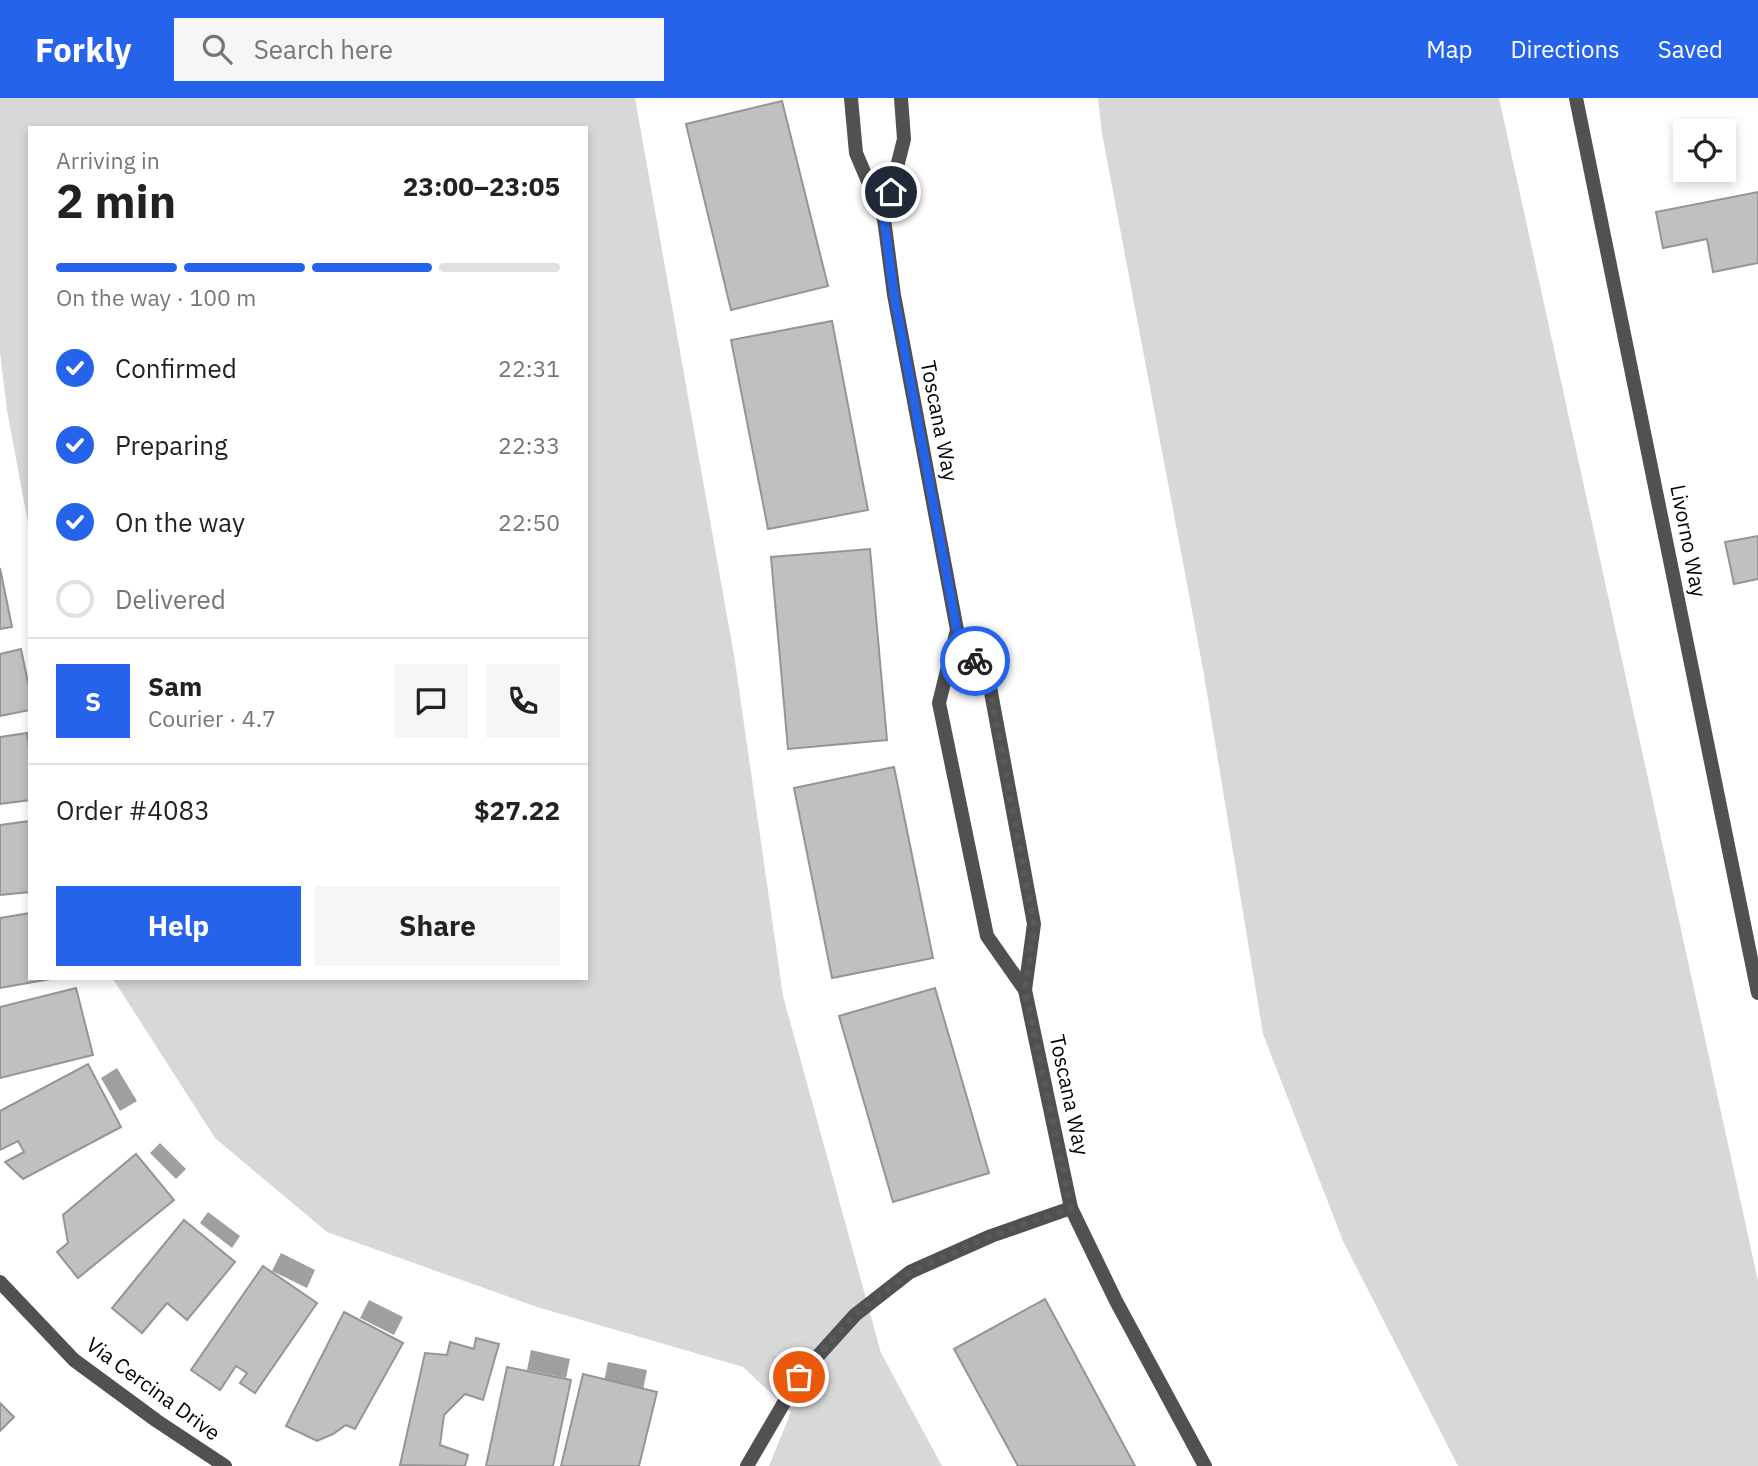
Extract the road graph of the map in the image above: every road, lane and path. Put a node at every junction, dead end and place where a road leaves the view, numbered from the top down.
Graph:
1 (851, 98) edge
2 (901, 98) edge
3 (1576, 98) edge
4 (884, 219) junction
5 (957, 630) junction
6 (1025, 990) junction
7 (1758, 993) edge
8 (1071, 1208) junction
9 (0, 1282) edge
10 (225, 1466) edge
11 (747, 1466) edge
12 (1205, 1466) edge

1 - 4 street, Toscana Way
2 - 4 street, Toscana Way
3 - 7 street, Livorno Way
4 - 5 street, Toscana Way
5 - 6 street, Toscana Way
5 - 6 street, Toscana Way
6 - 8 street, Toscana Way
8 - 11 street
8 - 12 street, Toscana Way
9 - 10 street, Via Cercina Drive

